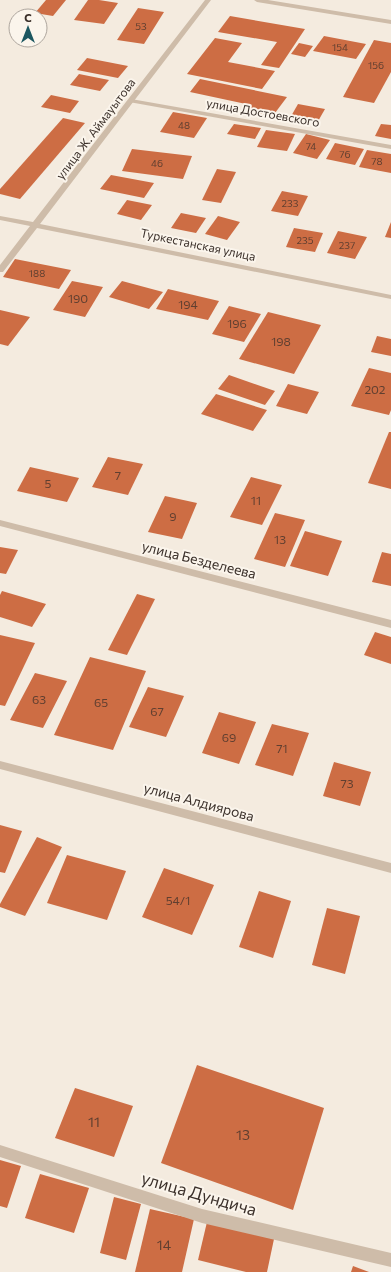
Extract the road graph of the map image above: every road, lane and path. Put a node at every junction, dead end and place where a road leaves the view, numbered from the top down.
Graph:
1 (208, 0) edge
2 (257, 0) edge
3 (391, 22) edge
4 (131, 101) junction
5 (391, 147) edge
6 (0, 218) edge
7 (36, 224) junction
8 (0, 270) edge
9 (391, 297) edge
10 (0, 524) edge
11 (391, 624) edge
12 (0, 765) edge
13 (391, 868) edge
14 (0, 1152) edge
15 (391, 1260) edge

1 - 4 street, улица Ж. Аймауытова
2 - 3 street
4 - 5 street, улица Достоевского
4 - 7 street, улица Ж. Аймауытова
6 - 7 street, Туркестанская улица
7 - 8 street, улица Ж. Аймауытова
7 - 9 street, Туркестанская улица
10 - 11 street, улица Безделеева
12 - 13 street, улица Алдиярова
14 - 15 street, улица Дундича

